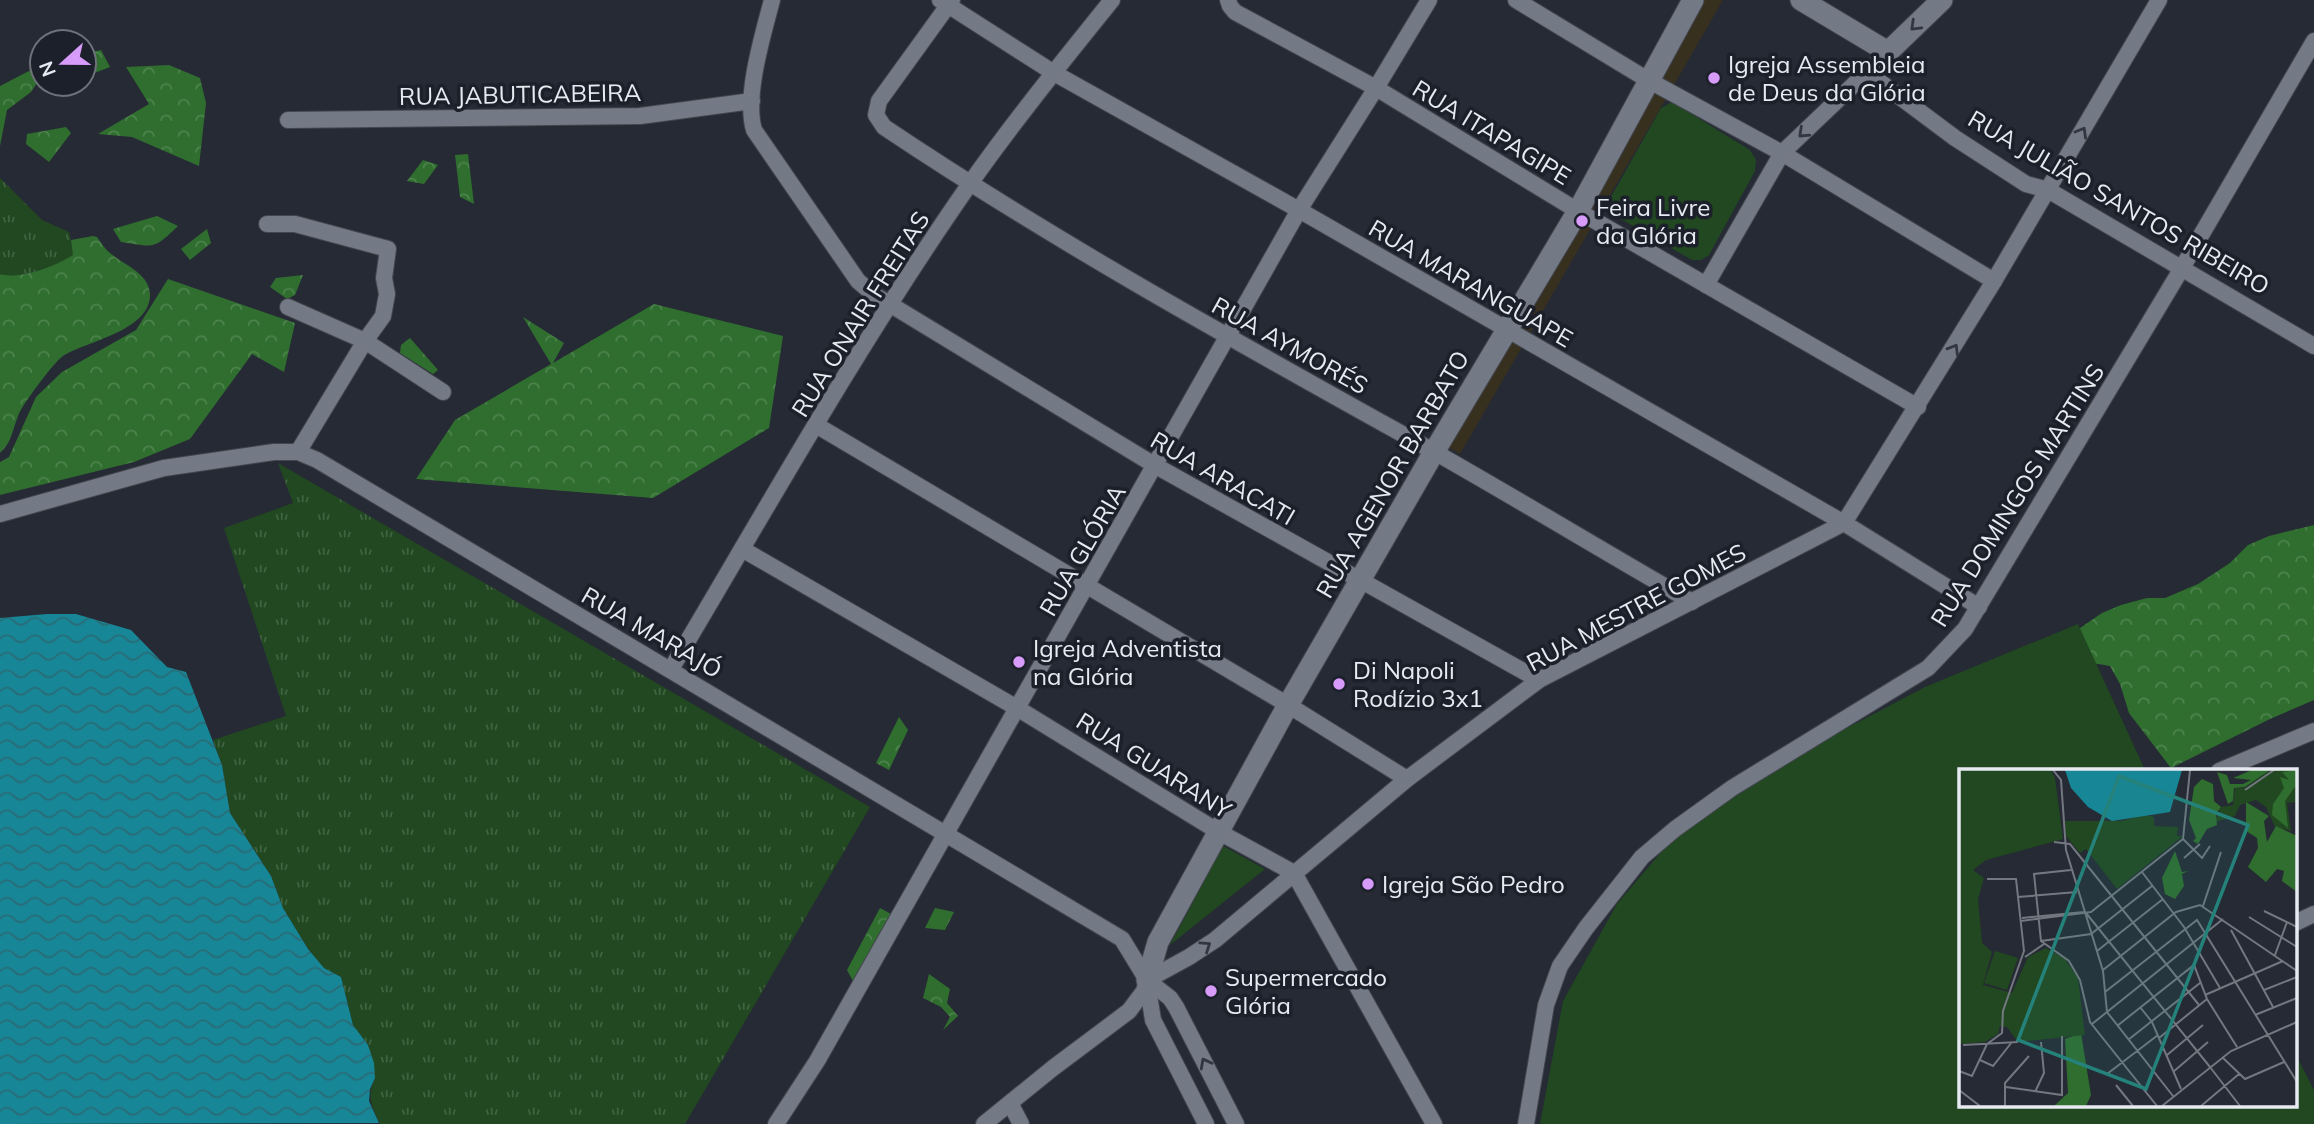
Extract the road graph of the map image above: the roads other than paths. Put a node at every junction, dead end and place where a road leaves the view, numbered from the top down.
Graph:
1 (772, 0) edge
2 (1112, 0) edge
3 (1228, 0) edge
4 (1429, 0) edge
5 (1516, 0) edge
6 (1693, 0) edge
7 (1801, 0) edge
8 (1942, 0) edge
9 (2159, 0) edge
10 (947, 2) edge
11 (2314, 41) edge
12 (1888, 52) junction
13 (1868, 72) junction
14 (1054, 73) junction
15 (1648, 80) junction
16 (1376, 88) junction
17 (752, 101) junction
18 (288, 120) dead end
19 (1782, 153) junction
20 (970, 185) junction
21 (2048, 190) junction
22 (1299, 210) junction
23 (1578, 211) junction
24 (267, 224) dead end
25 (2182, 268) junction
26 (1994, 281) junction
27 (1706, 285) junction
28 (890, 304) junction
29 (288, 307) dead end
30 (1507, 331) junction
31 (1226, 337) junction
32 (365, 341) junction
33 (2314, 346) edge
34 (443, 391) dead end
35 (1918, 407) junction
36 (816, 425) junction
37 (299, 452) junction
38 (1434, 452) junction
39 (1156, 466) junction
40 (0, 513) edge
41 (1844, 523) junction
42 (742, 549) junction
43 (1359, 581) junction
44 (1087, 587) junction
45 (1692, 602) junction
46 (1979, 607) junction
47 (671, 669) junction
48 (1539, 680) junction
49 (1288, 705) junction
50 (1017, 708) junction
51 (2314, 731) edge
52 (2224, 769) edge
53 (1407, 779) junction
54 (1219, 832) junction
55 (945, 833) junction
56 (1294, 873) junction
57 (2314, 914) edge
58 (2296, 923) edge
59 (1147, 980) junction
60 (1010, 1103) junction
61 (776, 1124) edge
62 (984, 1124) edge
63 (1021, 1124) edge
64 (1206, 1124) edge
65 (1236, 1124) edge
66 (1434, 1124) edge
67 (1526, 1124) edge

1 - 17 street, RUA ARACATI
2 - 14 street, RUA ONAIR FREITAS
3 - 16 street, RUA ITAPAGIPE
4 - 16 street, RUA GLÓRIA
5 - 15 street
6 - 15 street, RUA AGENOR BARBATO
7 - 12 street
8 -> 12 street
21 -> 9 street
10 - 14 street, RUA MARANGUAPE
10 - 20 street, RUA AYMORÉS
11 - 25 street, RUA DOMINGOS MARTINS
12 - 13 street
13 -> 19 street
13 - 21 street, RUA JULIÃO SANTOS RIBEIRO
14 - 20 street, RUA ONAIR FREITAS
14 - 22 street, RUA MARANGUAPE
15 - 19 street
15 - 23 street, RUA AGENOR BARBATO
16 - 22 street, RUA GLÓRIA
16 - 23 street, RUA ITAPAGIPE
17 - 18 street, RUA JABUTICABEIRA
17 - 28 street, RUA ARACATI
19 - 26 street
19 - 27 street
20 - 28 street, RUA ONAIR FREITAS
20 - 31 street, RUA AYMORÉS
21 - 25 street, RUA JULIÃO SANTOS RIBEIRO
21 - 26 street
22 - 30 street, RUA MARANGUAPE
22 - 31 street, RUA GLÓRIA
23 - 27 street, RUA ITAPAGIPE
23 - 30 street, RUA AGENOR BARBATO
24 - 32 street
25 - 33 street, RUA JULIÃO SANTOS RIBEIRO
25 - 46 street, RUA DOMINGOS MARTINS
35 -> 26 street
27 - 35 street, RUA ITAPAGIPE
28 - 36 street, RUA ONAIR FREITAS
28 - 39 street, RUA ARACATI
29 - 32 street
30 - 38 street, RUA AGENOR BARBATO
30 - 41 street, RUA MARANGUAPE
31 - 38 street, RUA AYMORÉS
31 - 39 street, RUA GLÓRIA
32 - 34 street
32 - 37 street
35 - 41 street
36 - 42 street, RUA ONAIR FREITAS
36 - 44 street
37 - 40 street
37 - 47 street, RUA MARAJÓ
38 - 43 street, RUA AGENOR BARBATO
38 - 45 street, RUA AYMORÉS
39 - 43 street, RUA ARACATI
39 - 44 street, RUA GLÓRIA
41 - 45 street, RUA MESTRE GOMES
41 - 46 street, RUA MARANGUAPE
42 - 47 street, RUA ONAIR FREITAS
42 - 50 street, RUA GUARANY
43 - 48 street, RUA ARACATI
43 - 49 street, RUA AGENOR BARBATO
44 - 49 street
44 - 50 street, RUA GLÓRIA
45 - 48 street, RUA MESTRE GOMES
46 - 67 street, RUA DOMINGOS MARTINS
47 - 55 street, RUA MARAJÓ
48 - 53 street, RUA MESTRE GOMES
49 - 53 street
49 - 54 street, RUA AGENOR BARBATO
50 - 54 street, RUA GUARANY
50 - 55 street, RUA GLÓRIA
51 - 52 street
53 - 56 street, RUA MESTRE GOMES
54 - 56 street, RUA GUARANY
54 - 59 street, RUA AGENOR BARBATO
55 - 59 street, RUA MARAJÓ
55 - 61 street, RUA GLÓRIA
59 -> 56 street, RUA MESTRE GOMES
56 - 66 street
57 - 58 street
59 - 60 street
59 - 64 street, RUA MARAJÓ
65 -> 59 street, RUA MARAJÓ
60 - 62 street
60 - 63 street

